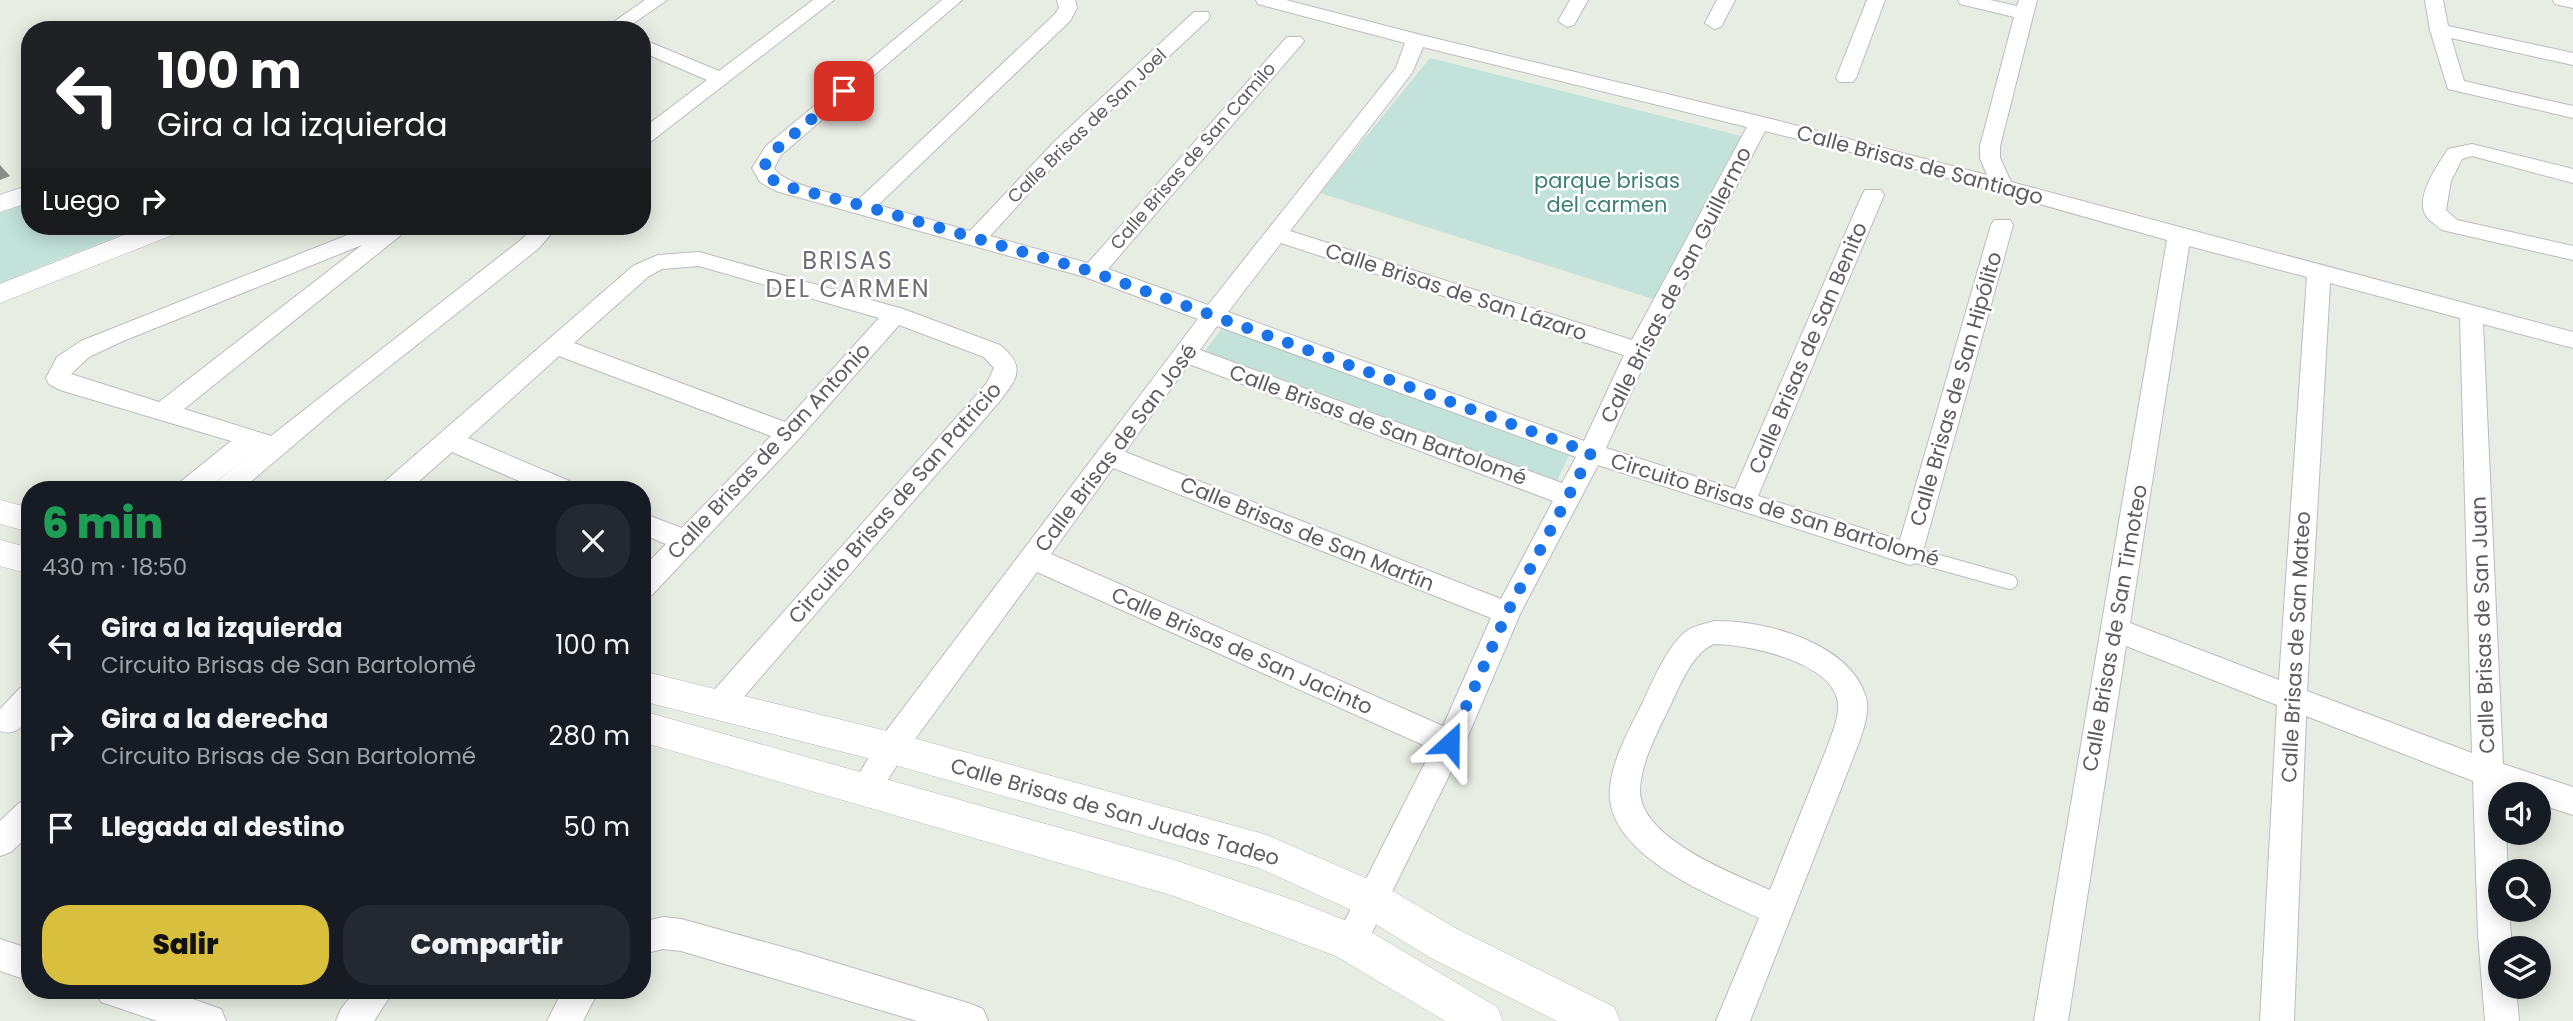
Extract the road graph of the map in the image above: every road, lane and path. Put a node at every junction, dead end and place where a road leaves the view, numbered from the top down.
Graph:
1 (659, 0) edge
2 (825, 0) edge
3 (953, 0) edge
4 (1066, 0) edge
5 (1265, 0) edge
6 (1579, 0) edge
7 (1726, 0) edge
8 (1876, 0) edge
9 (1967, 0) edge
10 (2434, 0) edge
11 (2562, 0) edge
12 (2573, 2) edge
13 (2026, 7) edge
14 (1200, 16) dead end
15 (625, 21) edge
16 (1567, 21) dead end
17 (1714, 23) dead end
18 (2439, 30) junction
19 (1416, 40) junction
20 (1294, 41) dead end
21 (651, 50) edge
22 (2573, 58) edge
23 (1846, 78) dead end
24 (722, 79) junction
25 (2455, 85) joint
26 (2573, 112) edge
27 (1760, 122) junction
28 (651, 132) edge
29 (2573, 176) edge
30 (2002, 187) junction
31 (1873, 195) dead end
32 (21, 196) edge
33 (0, 204) edge
34 (864, 206) junction
35 (2002, 225) dead end
36 (1275, 234) junction
37 (149, 235) edge
38 (367, 235) edge
39 (391, 235) edge
40 (538, 235) edge
41 (2179, 236) junction
42 (976, 237) junction
43 (2573, 254) edge
44 (1093, 272) junction
45 (2319, 273) junction
46 (0, 294) edge
47 (2471, 313) junction
48 (895, 315) junction
49 (1213, 315) junction
50 (2573, 340) edge
51 (556, 346) junction
52 (1638, 351) junction
53 (1187, 354) junction
54 (163, 412) junction
55 (789, 433) junction
56 (449, 440) junction
57 (262, 442) junction
58 (1591, 453) junction
59 (1108, 456) junction
60 (202, 481) edge
61 (231, 481) edge
62 (402, 481) edge
63 (544, 481) edge
64 (1570, 496) junction
65 (1743, 501) junction
66 (0, 512) edge
67 (21, 518) edge
68 (651, 527) edge
69 (685, 541) junction
70 (0, 553) edge
71 (1910, 554) junction
72 (1033, 558) junction
73 (21, 559) edge
74 (651, 577) edge
75 (2010, 582) dead end
76 (1507, 613) junction
77 (2116, 630) junction
78 (651, 688) edge
79 (2292, 696) junction
80 (718, 706) junction
81 (651, 729) edge
82 (1450, 743) junction
83 (891, 748) junction
84 (2488, 773) junction
85 (864, 789) junction
86 (2573, 801) edge
87 (21, 822) edge
88 (0, 842) edge
89 (1370, 899) junction
90 (1779, 911) junction
91 (651, 936) edge
92 (1350, 942) junction
93 (0, 955) edge
94 (21, 962) edge
95 (141, 999) edge
96 (370, 999) edge
97 (577, 999) edge
98 (1474, 1019) edge
99 (209, 1021) edge
100 (353, 1021) edge
101 (564, 1021) edge
102 (971, 1021) edge
103 (1600, 1021) edge
104 (1733, 1021) edge
105 (2051, 1021) edge
106 (2277, 1021) edge
107 (2502, 1021) edge

1 - 15 street
2 - 24 street
3 - 34 street, Circuito Brisas de San Bartolomé
4 - 34 street
5 - 19 street, Calle Brisas de Santiago
6 - 16 street
7 - 17 street
8 - 23 street
9 - 13 street
10 - 18 street
11 - 12 street
13 - 30 street
14 - 42 street, Calle Brisas de San Joel
18 - 22 street
18 - 25 street
19 - 27 street, Calle Brisas de Santiago
19 - 36 street, Calle Brisas de San José
20 - 44 street, Calle Brisas de San Camilo
21 - 24 street
24 - 28 street
25 - 26 street
27 - 30 street, Calle Brisas de Santiago
27 - 52 street, Calle Brisas de San Guillermo
29 - 43 street
30 - 41 street, Calle Brisas de Santiago
31 - 65 street, Calle Brisas de San Benito
32 - 33 street
34 - 42 street, Circuito Brisas de San Bartolomé
35 - 71 street, Calle Brisas de San Hipólito
36 - 49 street, Calle Brisas de San José
36 - 52 street, Calle Brisas de San Lázaro
37 - 46 street
38 - 54 street
39 - 54 street
40 - 57 street
41 - 45 street, Calle Brisas de Santiago
41 - 77 street, Calle Brisas de San Timoteo
42 - 44 street, Circuito Brisas de San Bartolomé
44 - 49 street, Circuito Brisas de San Bartolomé
45 - 47 street, Calle Brisas de Santiago
45 - 79 street, Calle Brisas de San Mateo
47 - 50 street, Calle Brisas de Santiago
47 - 84 street, Calle Brisas de San Juan
48 - 51 street, Circuito Brisas de San Patricio
48 - 55 street, Calle Brisas de San Antonio
48 - 80 street, Circuito Brisas de San Patricio
49 - 53 street, Calle Brisas de San José
49 - 58 street, Circuito Brisas de San Bartolomé
51 - 55 street
51 - 56 street, Circuito Brisas de San Patricio
52 - 58 street, Calle Brisas de San Guillermo
53 - 59 street, Calle Brisas de San José
53 - 64 street, Calle Brisas de San Bartolomé
54 - 57 street
55 - 69 street, Calle Brisas de San Antonio
56 - 62 street, Circuito Brisas de San Patricio
56 - 63 street
57 - 60 street
57 - 61 street
58 - 64 street, Calle Brisas de San Guillermo
58 - 65 street, Circuito Brisas de San Bartolomé
59 - 72 street, Calle Brisas de San José
59 - 76 street, Calle Brisas de San Martín
64 - 76 street, Calle Brisas de San Guillermo
65 - 71 street, Circuito Brisas de San Bartolomé
66 - 67 street
68 - 69 street
69 - 74 street, Calle Brisas de San Antonio
70 - 73 street
71 - 75 lane, Circuito Brisas de San Bartolomé
72 - 82 street, Calle Brisas de San Jacinto
72 - 83 street, Calle Brisas de San José
76 - 82 street, Calle Brisas de San Guillermo
77 - 79 street
77 - 105 street, Calle Brisas de San Timoteo
78 - 80 street, Calle Brisas de San Judas Tadeo
79 - 84 street
79 - 106 street, Calle Brisas de San Mateo
80 - 83 street, Calle Brisas de San Judas Tadeo
81 - 85 street
82 - 89 street, Calle Brisas de San Guillermo
83 - 85 street, Calle Brisas de San José
83 - 89 street, Calle Brisas de San Judas Tadeo
84 - 86 street
84 - 107 street, Calle Brisas de San Juan
85 - 92 street
87 - 88 street
89 - 92 street, Calle Brisas de San Guillermo
89 - 103 street, Calle Brisas de San Judas Tadeo
90 - 90 street
90 - 104 street
91 - 102 street
92 - 98 street
93 - 94 street
95 - 99 street
96 - 100 street
97 - 101 street

